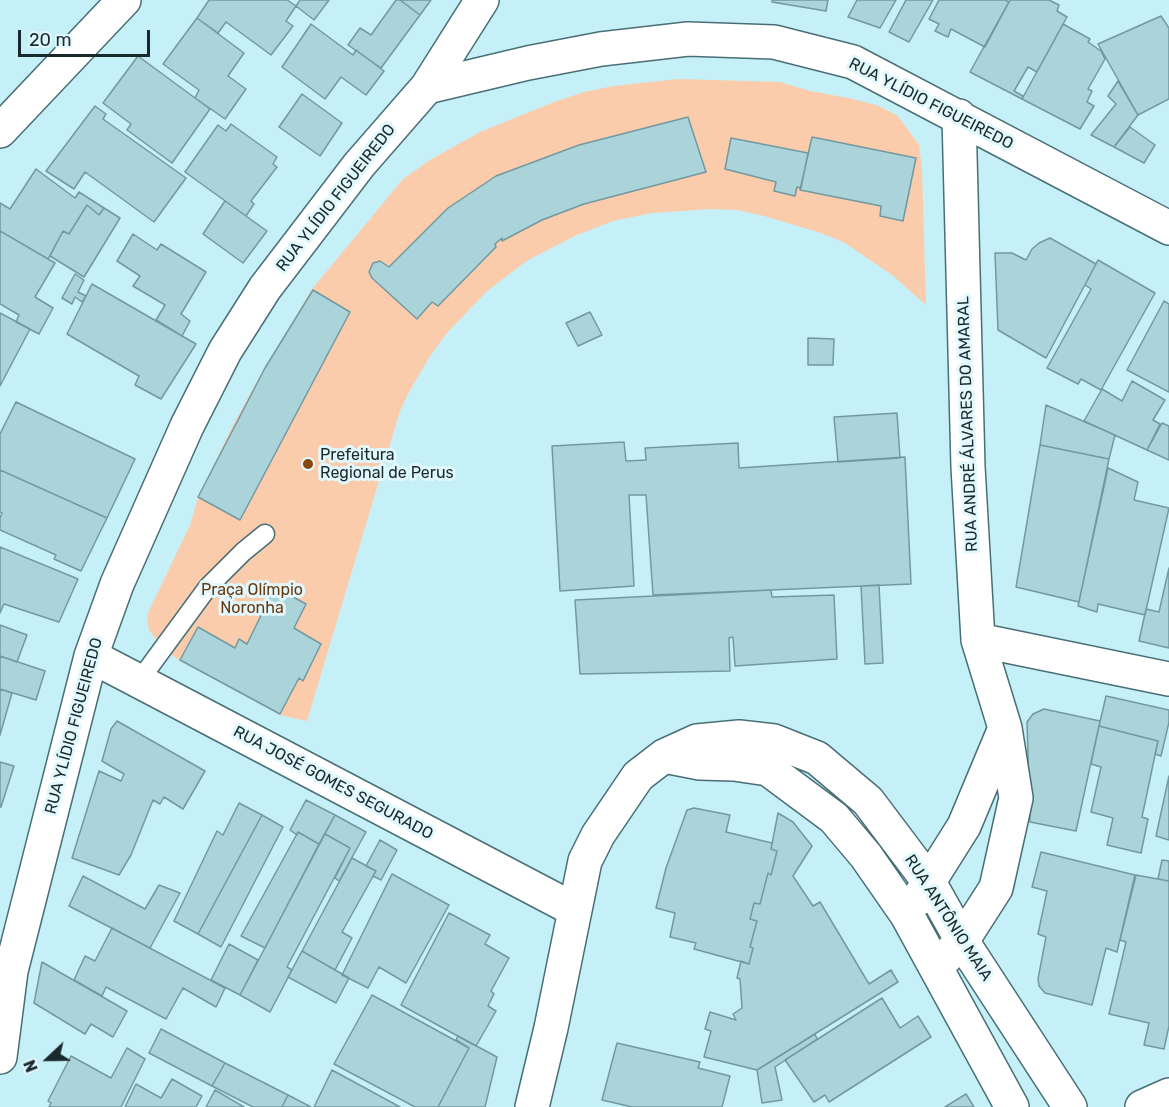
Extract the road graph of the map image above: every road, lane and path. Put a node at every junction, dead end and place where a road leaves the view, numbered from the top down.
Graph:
1 (124, 0) edge
2 (482, 0) edge
3 (427, 87) junction
4 (959, 116) junction
5 (0, 131) edge
6 (1169, 228) edge
7 (266, 534) dead end
8 (978, 640) junction
9 (90, 656) junction
10 (1169, 679) edge
11 (140, 681) junction
12 (1005, 728) junction
13 (664, 756) junction
14 (929, 882) junction
15 (575, 910) junction
16 (907, 915) junction
17 (962, 941) junction
18 (936, 968) junction
19 (0, 1057) edge
20 (1169, 1095) edge
21 (532, 1107) edge
22 (1012, 1107) edge
23 (1070, 1107) edge
24 (1142, 1107) edge

1 - 5 street
2 - 3 street
3 - 4 street, RUA YLÍDIO FIGUEIREDO
3 - 9 street, RUA YLÍDIO FIGUEIREDO
4 - 6 street, RUA YLÍDIO FIGUEIREDO
4 - 8 street, RUA ANDRÉ ÁLVARES DO AMARAL
7 - 11 lane
8 - 10 street
8 - 12 street, RUA ANDRÉ ÁLVARES DO AMARAL
9 - 11 street, RUA JOSÉ GOMES SEGURADO
9 - 19 street, RUA YLÍDIO FIGUEIREDO
11 - 15 street, RUA JOSÉ GOMES SEGURADO
12 - 14 street
12 - 17 street, RUA ANDRÉ ÁLVARES DO AMARAL
13 - 14 street, RUA ANTÔNIO MAIA
13 - 15 street, RUA ANTÔNIO MAIA
13 - 16 street, RUA ANTÔNIO MAIA
14 - 16 street
14 - 17 street, RUA ANTÔNIO MAIA
15 - 21 street, RUA ANTÔNIO MAIA
16 - 18 street, RUA ANTÔNIO MAIA
17 - 18 street, RUA ANDRÉ ÁLVARES DO AMARAL
17 - 23 street, RUA ANTÔNIO MAIA
18 - 22 street, RUA ANTÔNIO MAIA
20 - 24 street

